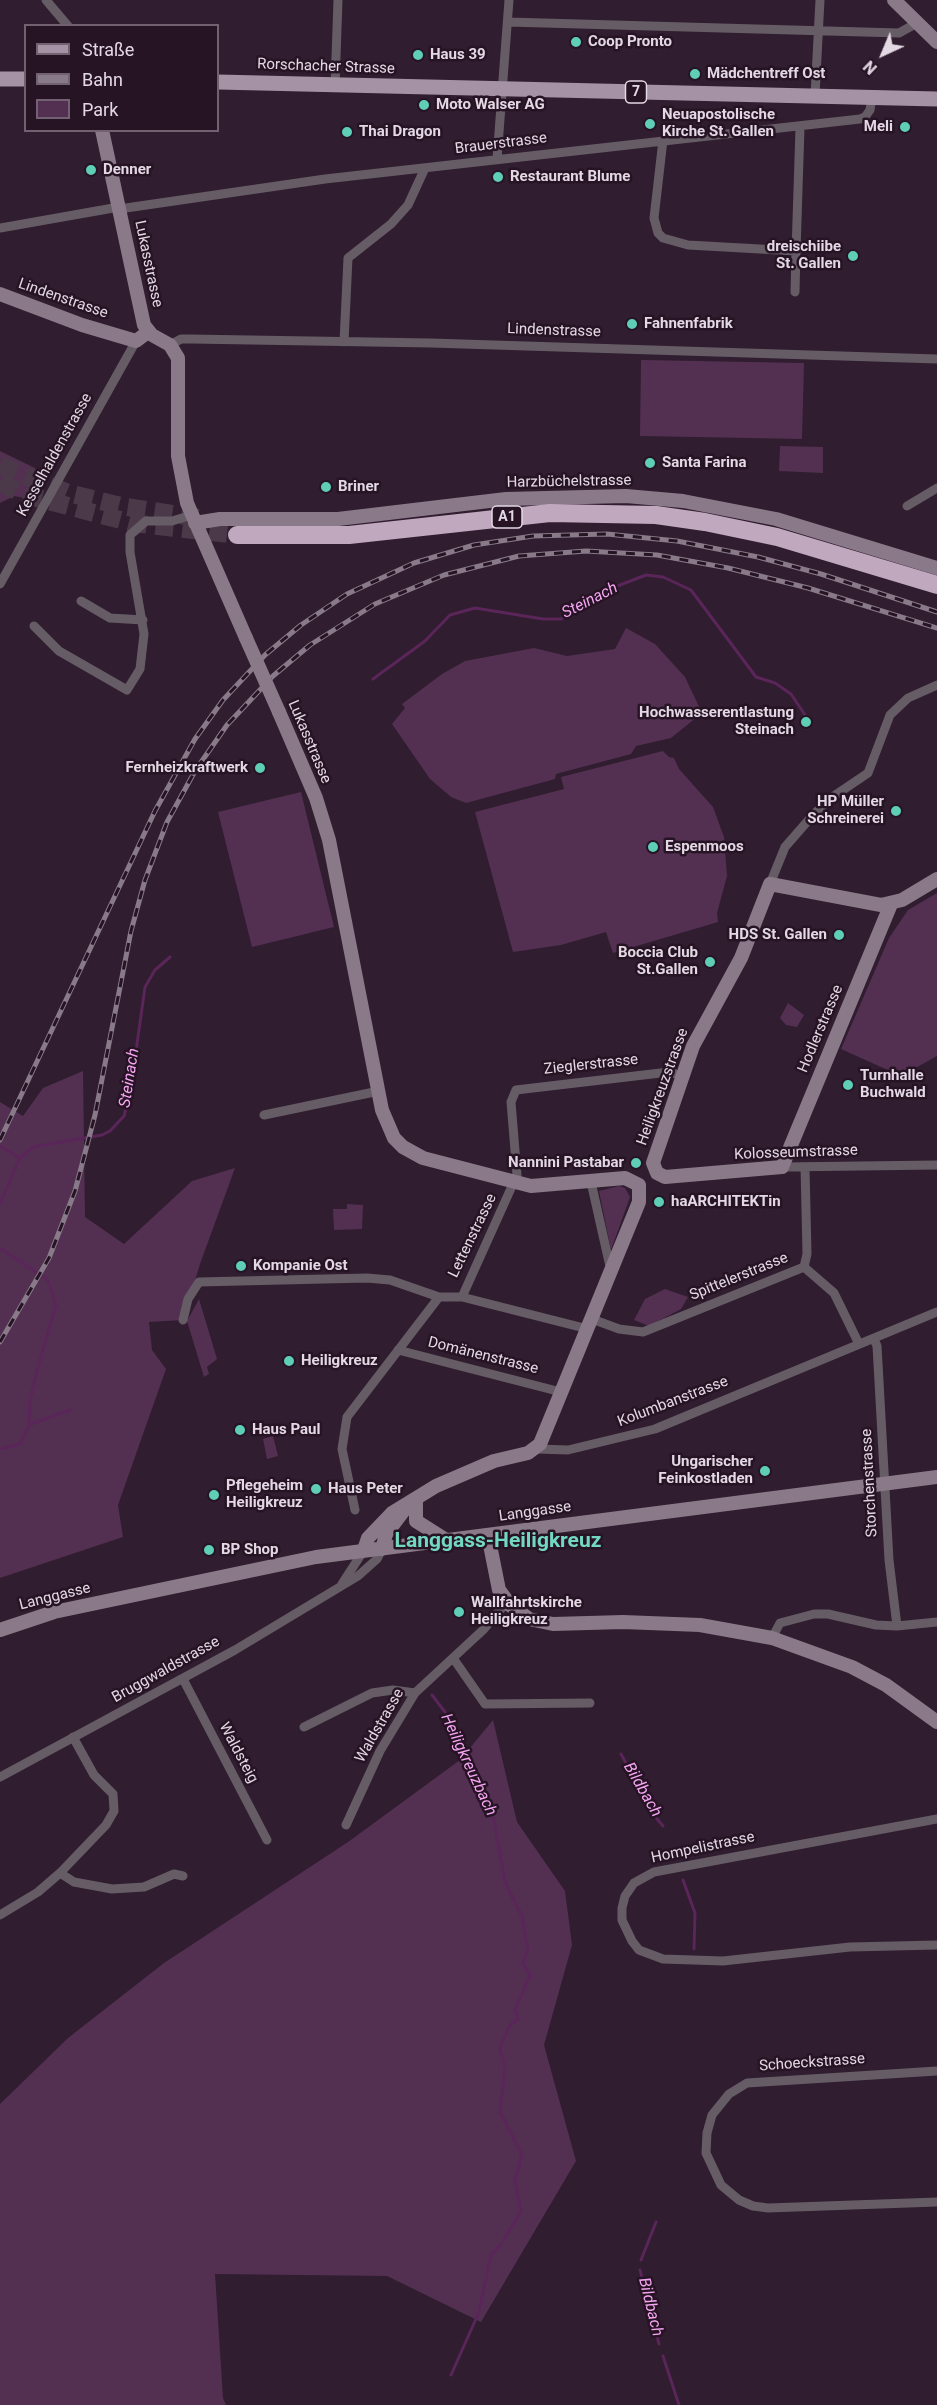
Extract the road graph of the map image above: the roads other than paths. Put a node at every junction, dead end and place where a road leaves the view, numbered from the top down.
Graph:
1 (46, 0) edge
2 (338, 0) edge
3 (498, 0) edge
4 (820, 0) edge
5 (894, 0) edge
6 (509, 2) edge
7 (508, 22) junction
8 (917, 22) junction
9 (66, 24) edge
10 (819, 31) junction
11 (937, 42) edge
12 (0, 79) edge
13 (24, 79) edge
14 (219, 82) edge
15 (335, 85) junction
16 (503, 89) junction
17 (815, 94) junction
18 (872, 97) junction
19 (937, 99) edge
20 (800, 128) junction
21 (102, 132) edge
22 (663, 140) junction
23 (497, 159) junction
24 (425, 168) junction
25 (119, 208) junction
26 (0, 228) edge
27 (796, 251) junction
28 (795, 292) dead end
29 (0, 294) edge
30 (142, 337) junction
31 (344, 342) junction
32 (170, 345) junction
33 (937, 359) edge
34 (937, 488) edge
35 (906, 506) dead end
36 (193, 519) junction
37 (237, 535) tunnel mouth
38 (937, 568) edge
39 (0, 584) edge
40 (937, 585) edge
41 (81, 601) dead end
42 (143, 620) junction
43 (34, 626) dead end
44 (937, 685) edge
45 (937, 879) edge
46 (770, 884) junction
47 (891, 904) junction
48 (683, 1076) junction
49 (379, 1091) junction
50 (511, 1102) joint
51 (264, 1115) dead end
52 (937, 1165) edge
53 (782, 1167) junction
54 (805, 1167) junction
55 (657, 1173) junction
56 (515, 1182) junction
57 (591, 1182) junction
58 (639, 1185) junction
59 (804, 1267) junction
60 (611, 1271) junction
61 (462, 1296) junction
62 (440, 1297) junction
63 (937, 1312) edge
64 (183, 1320) dead end
65 (590, 1324) junction
66 (874, 1339) junction
67 (859, 1344) junction
68 (398, 1350) junction
69 (561, 1392) junction
70 (537, 1449) junction
71 (937, 1477) edge
72 (884, 1483) junction
73 (411, 1503) junction
74 (355, 1510) dead end
75 (488, 1535) junction
76 (446, 1540) junction
77 (382, 1549) junction
78 (364, 1550) junction
79 (342, 1584) junction
80 (507, 1602) junction
81 (937, 1622) edge
82 (897, 1626) junction
83 (0, 1630) edge
84 (772, 1638) junction
85 (453, 1658) junction
86 (183, 1679) junction
87 (416, 1693) junction
88 (590, 1703) dead end
89 (937, 1722) edge
90 (304, 1727) dead end
91 (73, 1737) junction
92 (0, 1777) edge
93 (937, 1820) edge
94 (345, 1825) dead end
95 (267, 1840) dead end
96 (60, 1873) junction
97 (183, 1876) dead end
98 (0, 1915) edge
99 (937, 1945) edge
100 (937, 2071) edge
101 (937, 2202) edge

1 - 9 street
2 - 15 street
3 - 6 street
4 - 10 street
5 - 8 main road
6 - 7 street
7 - 10 street
7 - 16 street
8 - 10 street
8 - 11 main road
10 - 17 street
12 - 13 main road
14 - 15 main road, Rorschacher Strasse / 7
15 - 16 main road, Rorschacher Strasse / 7
16 - 17 main road, Rorschacher Strasse / 7
16 - 23 street
17 - 18 main road, Rorschacher Strasse / 7
18 - 19 main road, Rorschacher Strasse / 7
18 - 20 street, Brauerstrasse
20 - 22 street, Brauerstrasse
20 - 27 street
21 - 25 main road, Lukasstrasse
22 - 23 street, Brauerstrasse
22 - 27 street
23 - 24 street, Brauerstrasse
24 - 25 street, Brauerstrasse
24 - 31 street
25 - 26 street, Brauerstrasse
25 - 30 main road, Lukasstrasse
27 - 28 street
29 - 30 main road, Lindenstrasse
30 - 32 main road
30 - 39 street, Kesselhaldenstrasse
31 - 32 street, Lindenstrasse
31 - 33 street, Lindenstrasse
32 - 36 main road, Lukasstrasse
34 - 35 street
36 - 38 main road, Harzbüchelstrasse
36 - 42 street
36 - 49 main road, Lukasstrasse, bridge
37 - 40 highway, A1
41 - 42 street
42 - 43 street
44 - 46 street, Heiligkreuzstrasse
45 - 47 main road
46 - 47 main road
46 - 48 main road, Heiligkreuzstrasse
47 - 53 main road, Hodlerstrasse
48 - 50 street, Zieglerstrasse
48 - 55 main road, Heiligkreuzstrasse
49 - 51 street
49 - 56 main road, Lukasstrasse
50 - 56 street, Lettenstrasse
52 - 54 street, Kolosseumstrasse
53 - 54 street, Kolosseumstrasse
53 - 55 main road, Kolosseumstrasse
54 - 59 street, Spittelerstrasse
55 - 58 main road
56 - 57 main road, Lukasstrasse
56 - 61 street, Lettenstrasse
57 - 58 main road, Lukasstrasse
57 - 60 street
58 - 60 main road
59 - 65 street, Spittelerstrasse
59 - 67 street
60 - 65 main road
61 - 62 street, Lettenstrasse
61 - 65 street, Spittelerstrasse
62 - 64 street
62 - 68 street
63 - 66 street, Kolumbanstrasse
65 - 69 main road
66 - 67 street, Kolumbanstrasse
66 - 72 street, Storchenstrasse
67 - 70 street, Kolumbanstrasse
68 - 69 street, Domänenstrasse
68 - 74 street
69 - 70 main road
70 - 73 main road, Kolumbanstrasse
71 - 72 main road, Langgasse
72 - 75 main road, Langgasse
72 - 82 street, Storchenstrasse
73 - 76 main road
73 - 77 main road, Kolumbanstrasse
73 - 78 main road, Kolumbanstrasse
75 - 76 main road, Langgasse
75 - 80 main road
76 - 77 main road, Langgasse
77 - 78 main road, Langgasse
77 - 79 street, Bruggwaldstrasse
78 - 79 street, Bruggwaldstrasse
78 - 83 main road, Langgasse
79 - 86 street, Bruggwaldstrasse
80 - 84 main road
80 - 85 street, Waldstrasse
81 - 82 street
82 - 84 street
84 - 89 main road
85 - 87 street, Waldstrasse
85 - 88 street
86 - 91 street, Bruggwaldstrasse
86 - 95 street, Waldsteig
87 - 90 street
87 - 94 street, Waldstrasse
91 - 92 street, Bruggwaldstrasse
91 - 96 street
93 - 99 street, Hompelistrasse
96 - 97 street
96 - 98 street
100 - 101 street, Schoeckstrasse

